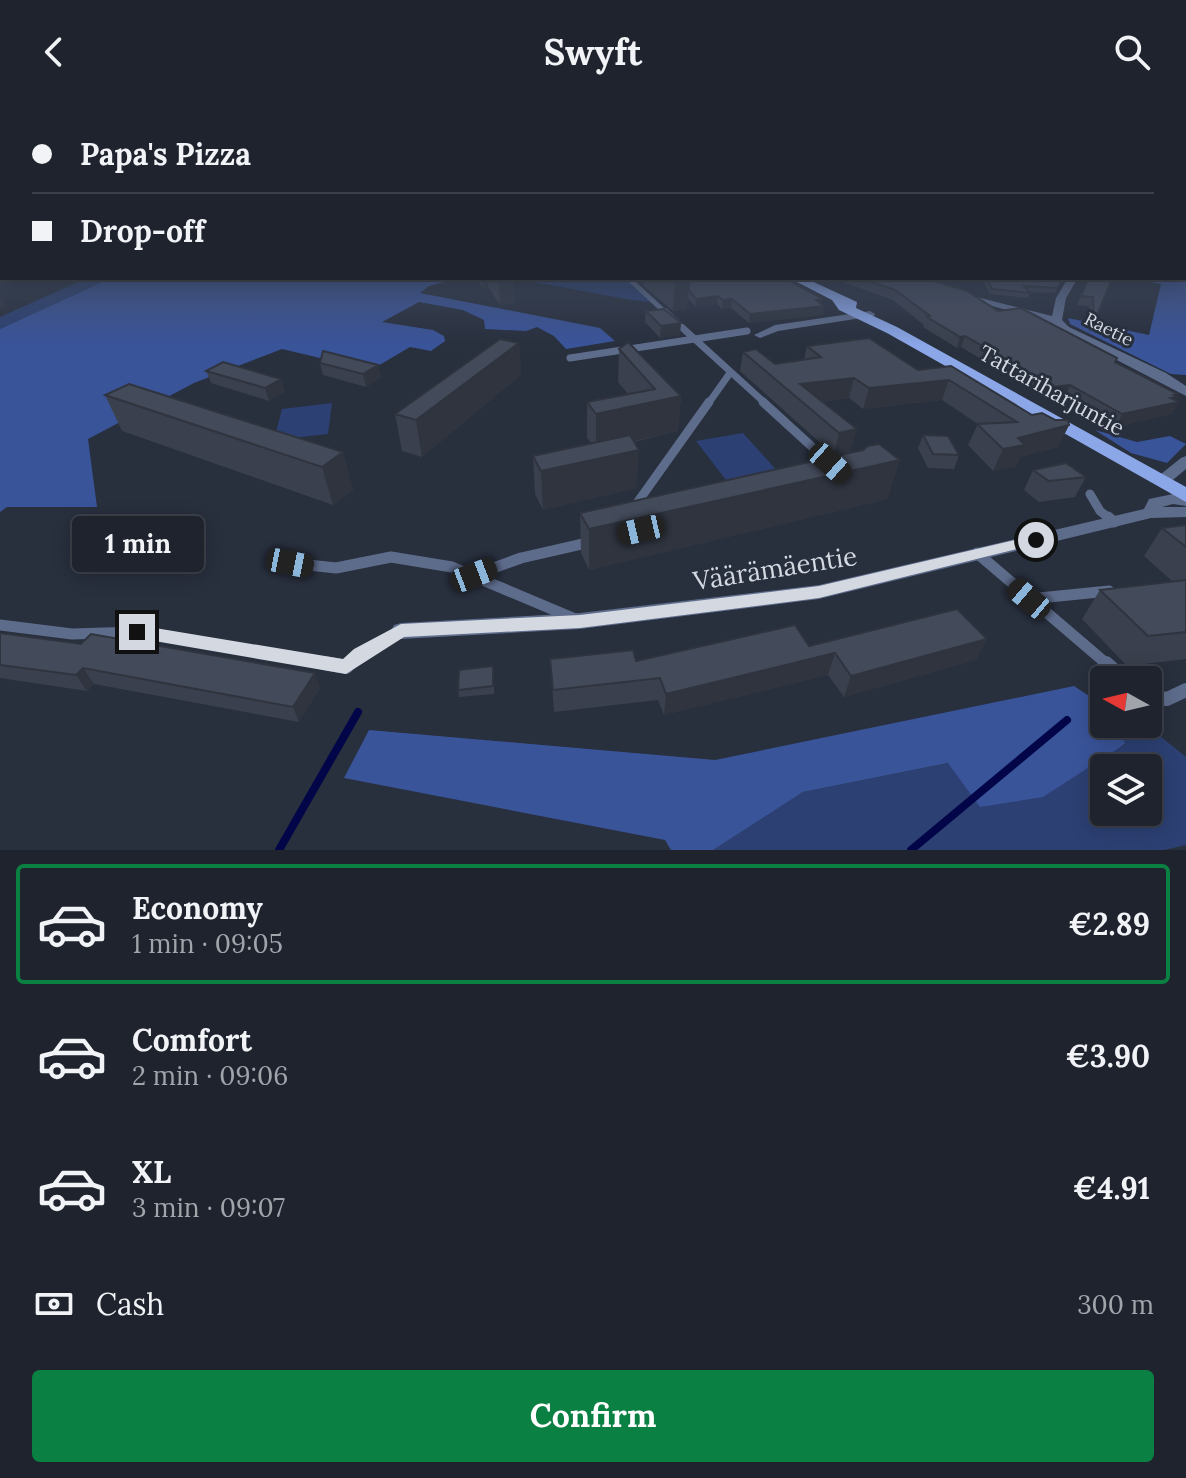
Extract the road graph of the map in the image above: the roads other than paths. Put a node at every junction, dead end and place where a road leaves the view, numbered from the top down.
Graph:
1 (630, 280) edge
2 (799, 280) edge
3 (1072, 280) edge
4 (959, 296) edge
5 (865, 315) junction
6 (1056, 321) junction
7 (754, 333) joint
8 (694, 339) junction
9 (570, 358) dead end
10 (730, 373) junction
11 (1186, 392) edge
12 (1186, 461) edge
13 (840, 471) edge
14 (1162, 481) junction
15 (1090, 494) dead end
16 (1186, 498) edge
17 (1186, 512) edge
18 (629, 513) edge
19 (1151, 513) junction
20 (1114, 522) junction
21 (598, 540) edge
22 (977, 553) junction
23 (290, 563) dead end
24 (474, 575) junction
25 (1128, 589) edge
26 (1029, 599) junction
27 (580, 621) junction
28 (0, 625) edge
29 (401, 631) joint
30 (1108, 666) edge
31 (1186, 690) edge
32 (1162, 698) edge

1 - 8 lane
2 - 5 main road, Tattariharjuntie
3 - 6 street, Raetie
4 - 6 street
5 - 7 street
5 - 14 main road, Tattariharjuntie
6 - 11 street, Raetie
7 - 8 lane
8 - 9 lane
8 - 10 lane
10 - 13 lane
10 - 18 lane
12 - 14 street
14 - 16 main road, Tattariharjuntie
15 - 20 lane
16 - 19 street, Väärämäentie
17 - 19 street, Väärämäentie
19 - 20 street, Väärämäentie
20 - 22 street, Väärämäentie
21 - 24 lane
22 - 26 lane
22 - 27 street, Väärämäentie
23 - 24 lane
24 - 27 lane
25 - 26 lane
26 - 30 lane
27 - 29 street, Väärämäentie
28 - 29 lane
31 - 32 lane

